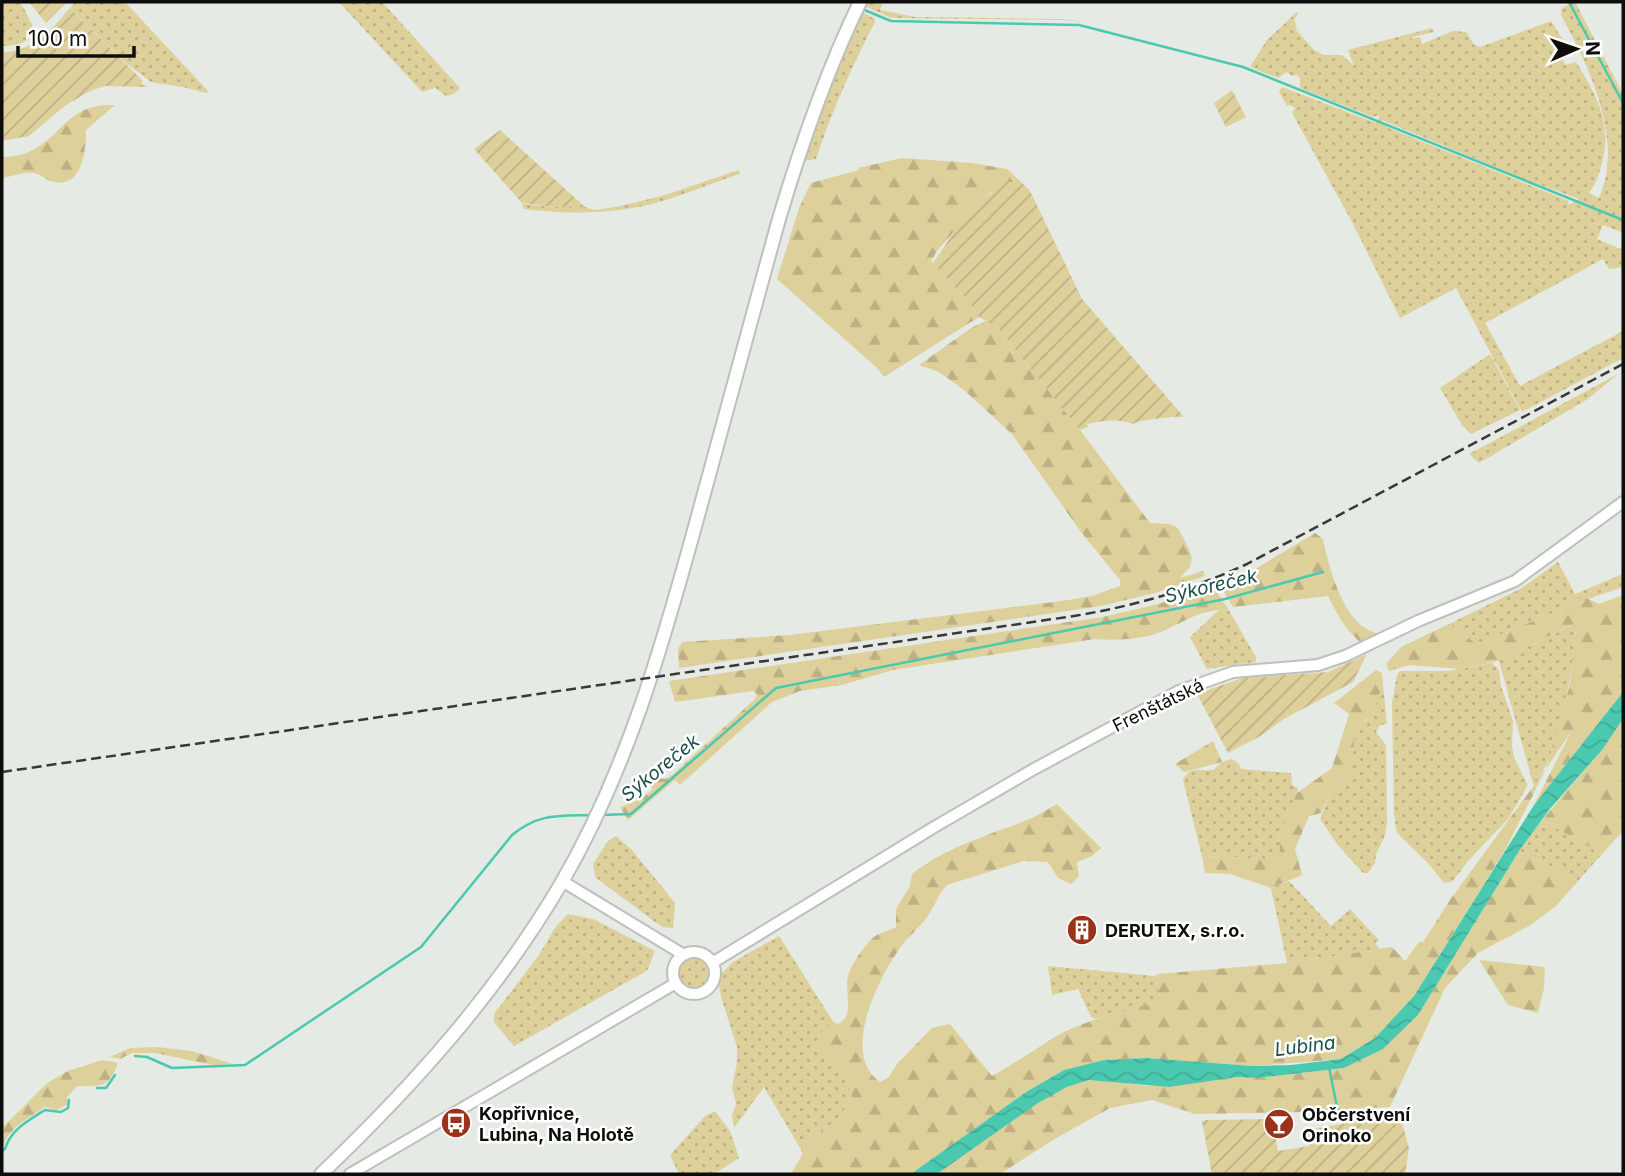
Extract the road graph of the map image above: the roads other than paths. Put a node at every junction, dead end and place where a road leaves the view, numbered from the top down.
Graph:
1 (860, 2) edge
2 (1623, 502) edge
3 (562, 881) junction
4 (684, 955) junction
5 (712, 963) junction
6 (676, 983) junction
7 (321, 1174) edge
8 (350, 1174) edge

1 - 3 main road
2 - 5 main road, Frenštátská
3 - 4 main road
3 - 7 main road
4 - 5 main road
4 - 6 main road
5 - 6 main road
6 - 8 main road

